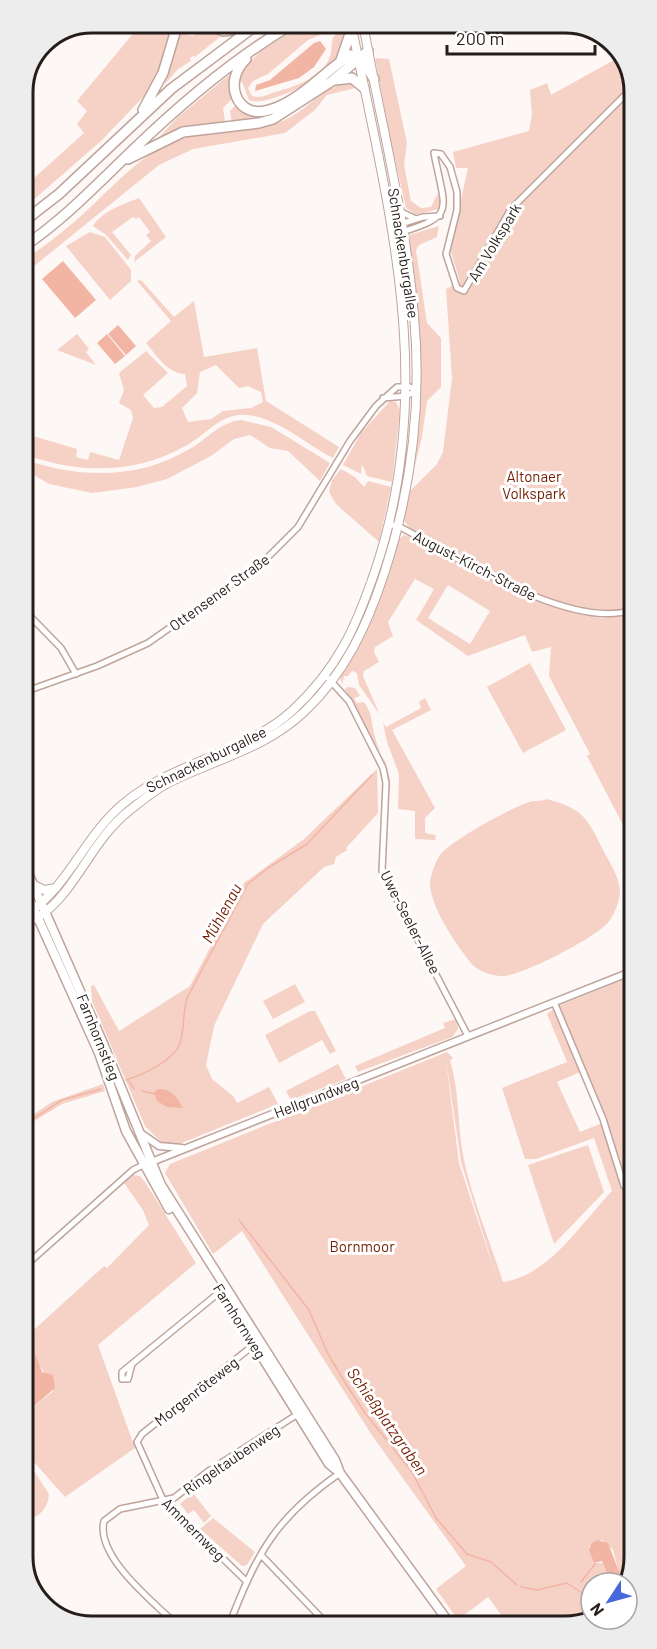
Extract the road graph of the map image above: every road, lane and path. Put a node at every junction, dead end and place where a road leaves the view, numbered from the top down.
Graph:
1 (175, 33) edge
2 (244, 33) edge
3 (277, 33) edge
4 (349, 33) edge
5 (354, 33) edge
6 (362, 33) edge
7 (269, 38) junction
8 (361, 56) junction
9 (338, 64) junction
10 (374, 79) joint
11 (332, 81) junction
12 (364, 88) junction
13 (624, 96) edge
14 (133, 124) junction
15 (115, 166) junction
16 (398, 209) junction
17 (33, 214) edge
18 (440, 216) junction
19 (416, 219) junction
20 (402, 228) junction
21 (392, 231) junction
22 (33, 240) edge
23 (407, 387) junction
24 (416, 391) junction
25 (406, 396) junction
26 (383, 398) junction
27 (389, 524) junction
28 (398, 526) junction
29 (624, 611) edge
30 (33, 619) edge
31 (76, 674) junction
32 (325, 675) junction
33 (332, 681) junction
34 (33, 689) edge
35 (33, 887) edge
36 (56, 888) junction
37 (33, 895) edge
38 (40, 910) junction
39 (33, 913) edge
40 (33, 917) edge
41 (624, 975) edge
42 (554, 1002) junction
43 (468, 1036) junction
44 (137, 1129) junction
45 (185, 1149) junction
46 (147, 1164) junction
47 (624, 1186) dead end
48 (33, 1259) edge
49 (221, 1291) junction
50 (255, 1344) junction
51 (132, 1364) dead end
52 (298, 1414) junction
53 (138, 1438) joint
54 (340, 1473) junction
55 (163, 1500) junction
56 (261, 1555) junction
57 (246, 1581) junction
58 (168, 1616) edge
59 (232, 1616) edge
60 (319, 1616) edge
61 (444, 1616) edge

1 - 14 highway
2 - 14 highway
3 - 7 highway
4 - 9 highway
5 - 8 main road, Schnackenburgallee
6 - 8 main road, Schnackenburgallee
7 - 9 highway
7 - 15 highway
8 - 9 highway
8 - 10 highway
8 - 11 highway
8 - 12 main road, Schnackenburgallee
10 - 16 main road, Schnackenburgallee
11 - 12 highway
11 - 15 highway
12 - 21 main road, Schnackenburgallee
13 - 18 street, Am Volkspark
14 - 17 highway
15 - 22 highway
16 - 19 street
16 - 20 main road, Schnackenburgallee
18 - 19 street
18 - 20 street
19 - 20 street
20 - 21 street
20 - 24 main road, Schnackenburgallee
21 - 23 main road, Schnackenburgallee
23 - 24 street
23 - 25 main road, Schnackenburgallee
23 - 26 street, Ottensener Straße
24 - 25 street
24 - 28 main road, Schnackenburgallee
25 - 26 street
25 - 27 main road, Schnackenburgallee
26 - 31 street, Ottensener Straße
27 - 28 street, August-Kirch-Straße
27 - 32 main road, Schnackenburgallee
28 - 29 street, August-Kirch-Straße
28 - 33 main road, Schnackenburgallee
30 - 31 street
31 - 34 street, Ottensener Straße
32 - 33 street, Uwe-Seeler-Allee
32 - 36 main road, Schnackenburgallee
33 - 38 main road, Schnackenburgallee
33 - 43 street, Uwe-Seeler-Allee
35 - 36 main road
36 - 38 main road, Schnackenburgallee
37 - 38 main road
38 - 39 street, Schnackenburgallee
38 - 40 street, Schnackenburgallee
38 - 44 main road, Farnhornstieg
38 - 46 main road, Farnhornstieg
41 - 42 street, Hellgrundweg
42 - 43 street, Hellgrundweg
42 - 47 street
43 - 45 street, Hellgrundweg
44 - 45 street
44 - 46 main road, Farnhornstieg
45 - 46 street, Hellgrundweg
46 - 48 street, Hellgrundweg
46 - 49 main road, Farnhornweg
46 - 54 main road, Farnhornweg
49 - 50 main road, Farnhornweg
49 - 51 street
50 - 52 main road, Farnhornweg
50 - 53 street, Morgenröteweg
52 - 54 main road, Farnhornweg
52 - 55 street, Ringeltaubenweg
53 - 55 street, Ammernweg
54 - 56 street
54 - 61 main road, Farnhornweg
55 - 57 street, Ammernweg
55 - 58 street, Ringeltaubenweg
56 - 57 street
56 - 60 street
57 - 59 street

